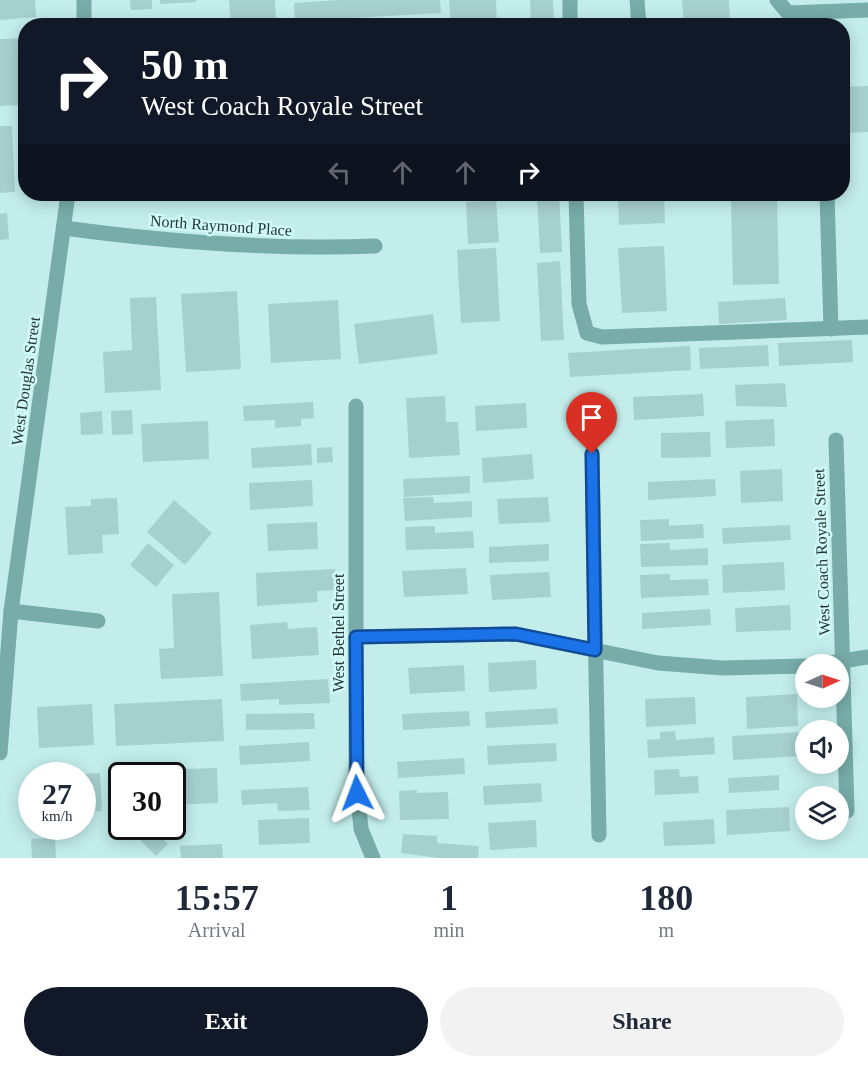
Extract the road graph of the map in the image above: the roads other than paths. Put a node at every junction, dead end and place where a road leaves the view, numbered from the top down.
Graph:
1 (84, 0) edge
2 (570, 0) edge
3 (637, 0) edge
4 (777, 0) edge
5 (868, 10) edge
6 (84, 18) edge
7 (570, 18) edge
8 (638, 18) edge
9 (67, 201) edge
10 (576, 201) edge
11 (827, 201) edge
12 (64, 228) junction
13 (375, 246) dead end
14 (868, 327) edge
15 (831, 329) junction
16 (356, 406) dead end
17 (836, 440) dead end
18 (592, 454) dead end
19 (11, 611) junction
20 (98, 621) dead end
21 (356, 637) junction
22 (595, 650) junction
23 (842, 654) edge
24 (868, 657) edge
25 (849, 661) edge
26 (795, 666) edge
27 (844, 708) edge
28 (0, 753) edge
29 (846, 786) edge
30 (599, 835) dead end
31 (373, 858) edge

1 - 6 street
2 - 7 street
3 - 8 street
4 - 5 street
9 - 12 street, West Douglas Street
10 - 15 street
11 - 15 street
12 - 13 street, North Raymond Place
12 - 19 street, West Douglas Street
14 - 15 street
16 - 21 street, West Bethel Street
17 - 23 street, West Coach Royale Street
18 - 22 street
19 - 20 street
19 - 28 street, West Douglas Street
21 - 22 street
21 - 31 street, West Bethel Street
22 - 26 street
22 - 30 street
24 - 25 street
27 - 29 street, West Coach Royale Street

